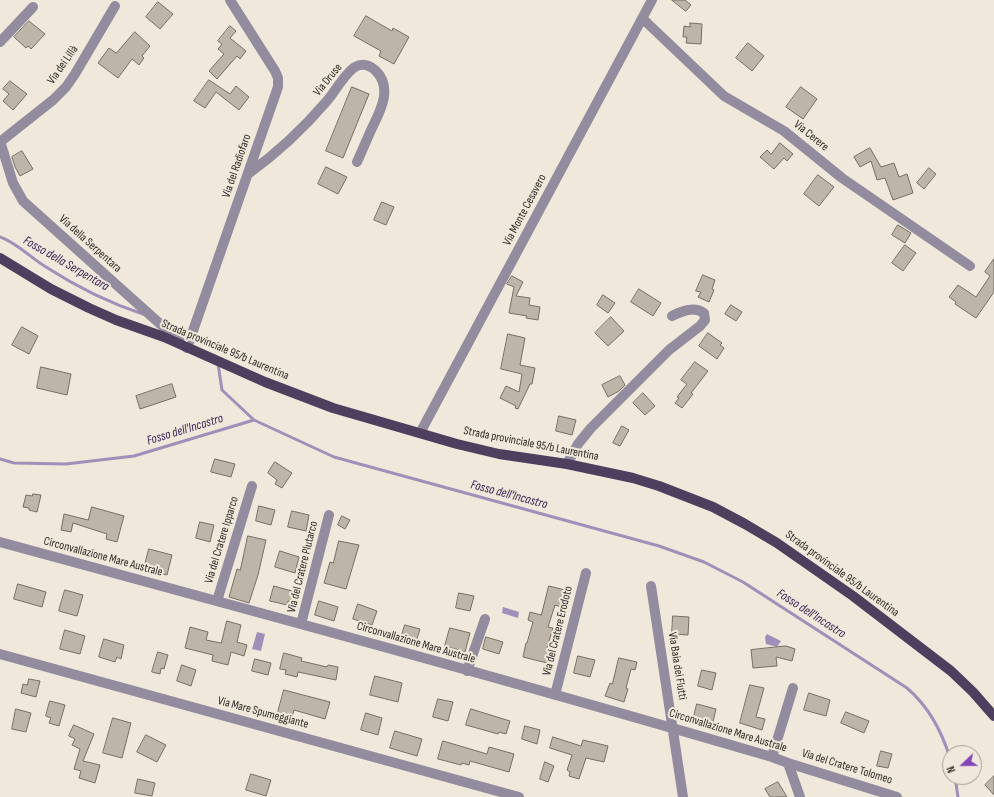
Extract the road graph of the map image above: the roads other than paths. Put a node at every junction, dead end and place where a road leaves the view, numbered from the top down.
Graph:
1 (230, 0) edge
2 (652, 0) edge
3 (115, 6) dead end
4 (33, 7) dead end
5 (643, 19) junction
6 (0, 42) edge
7 (0, 142) edge
8 (357, 162) dead end
9 (248, 174) junction
10 (0, 258) edge
11 (970, 266) dead end
12 (672, 316) dead end
13 (187, 348) junction
14 (420, 433) junction
15 (567, 464) junction
16 (252, 486) dead end
17 (329, 516) dead end
18 (0, 542) edge
19 (586, 573) dead end
20 (651, 586) dead end
21 (217, 601) junction
22 (485, 619) dead end
23 (301, 624) junction
24 (0, 654) edge
25 (467, 671) junction
26 (793, 688) dead end
27 (555, 695) junction
28 (994, 716) edge
29 (673, 728) junction
30 (772, 757) junction
31 (788, 763) junction
32 (519, 797) edge
33 (683, 797) edge
34 (800, 797) edge
35 (897, 797) edge

1 - 9 street, Via del Radiofaro
2 - 5 street, Via Monte Cesavero
3 - 7 street, Via dei Lillà
4 - 6 street
5 - 11 street, Via Cerere
5 - 14 street, Via Monte Cesavero
7 - 13 street, Via della Serpentara
8 - 9 street, Via Druse
9 - 13 street, Via del Radiofaro
10 - 13 main road, Strada provinciale 95/b Laurentina
12 - 15 street
13 - 14 main road, Strada provinciale 95/b Laurentina
14 - 15 main road, Strada provinciale 95/b Laurentina
15 - 28 main road, Strada provinciale 95/b Laurentina
16 - 21 street, Via del Cratere Ipparco
17 - 23 street, Via del Cratere Plutarco
18 - 21 street, Circonvallazione Mare Australe
19 - 27 street, Via del Cratere Erodoto
20 - 29 street, Via Baia dei Flutti
21 - 23 street, Circonvallazione Mare Australe
22 - 25 street
23 - 25 street, Circonvallazione Mare Australe
24 - 32 street, Via Mare Spumeggiante
25 - 27 street, Circonvallazione Mare Australe
26 - 30 street
27 - 29 street, Circonvallazione Mare Australe
29 - 30 street, Circonvallazione Mare Australe
29 - 33 street, Via Baia dei Flutti
30 - 31 street, Circonvallazione Mare Australe
31 - 34 street, Circonvallazione Mare Australe
31 - 35 street, Via del Cratere Tolomeo

